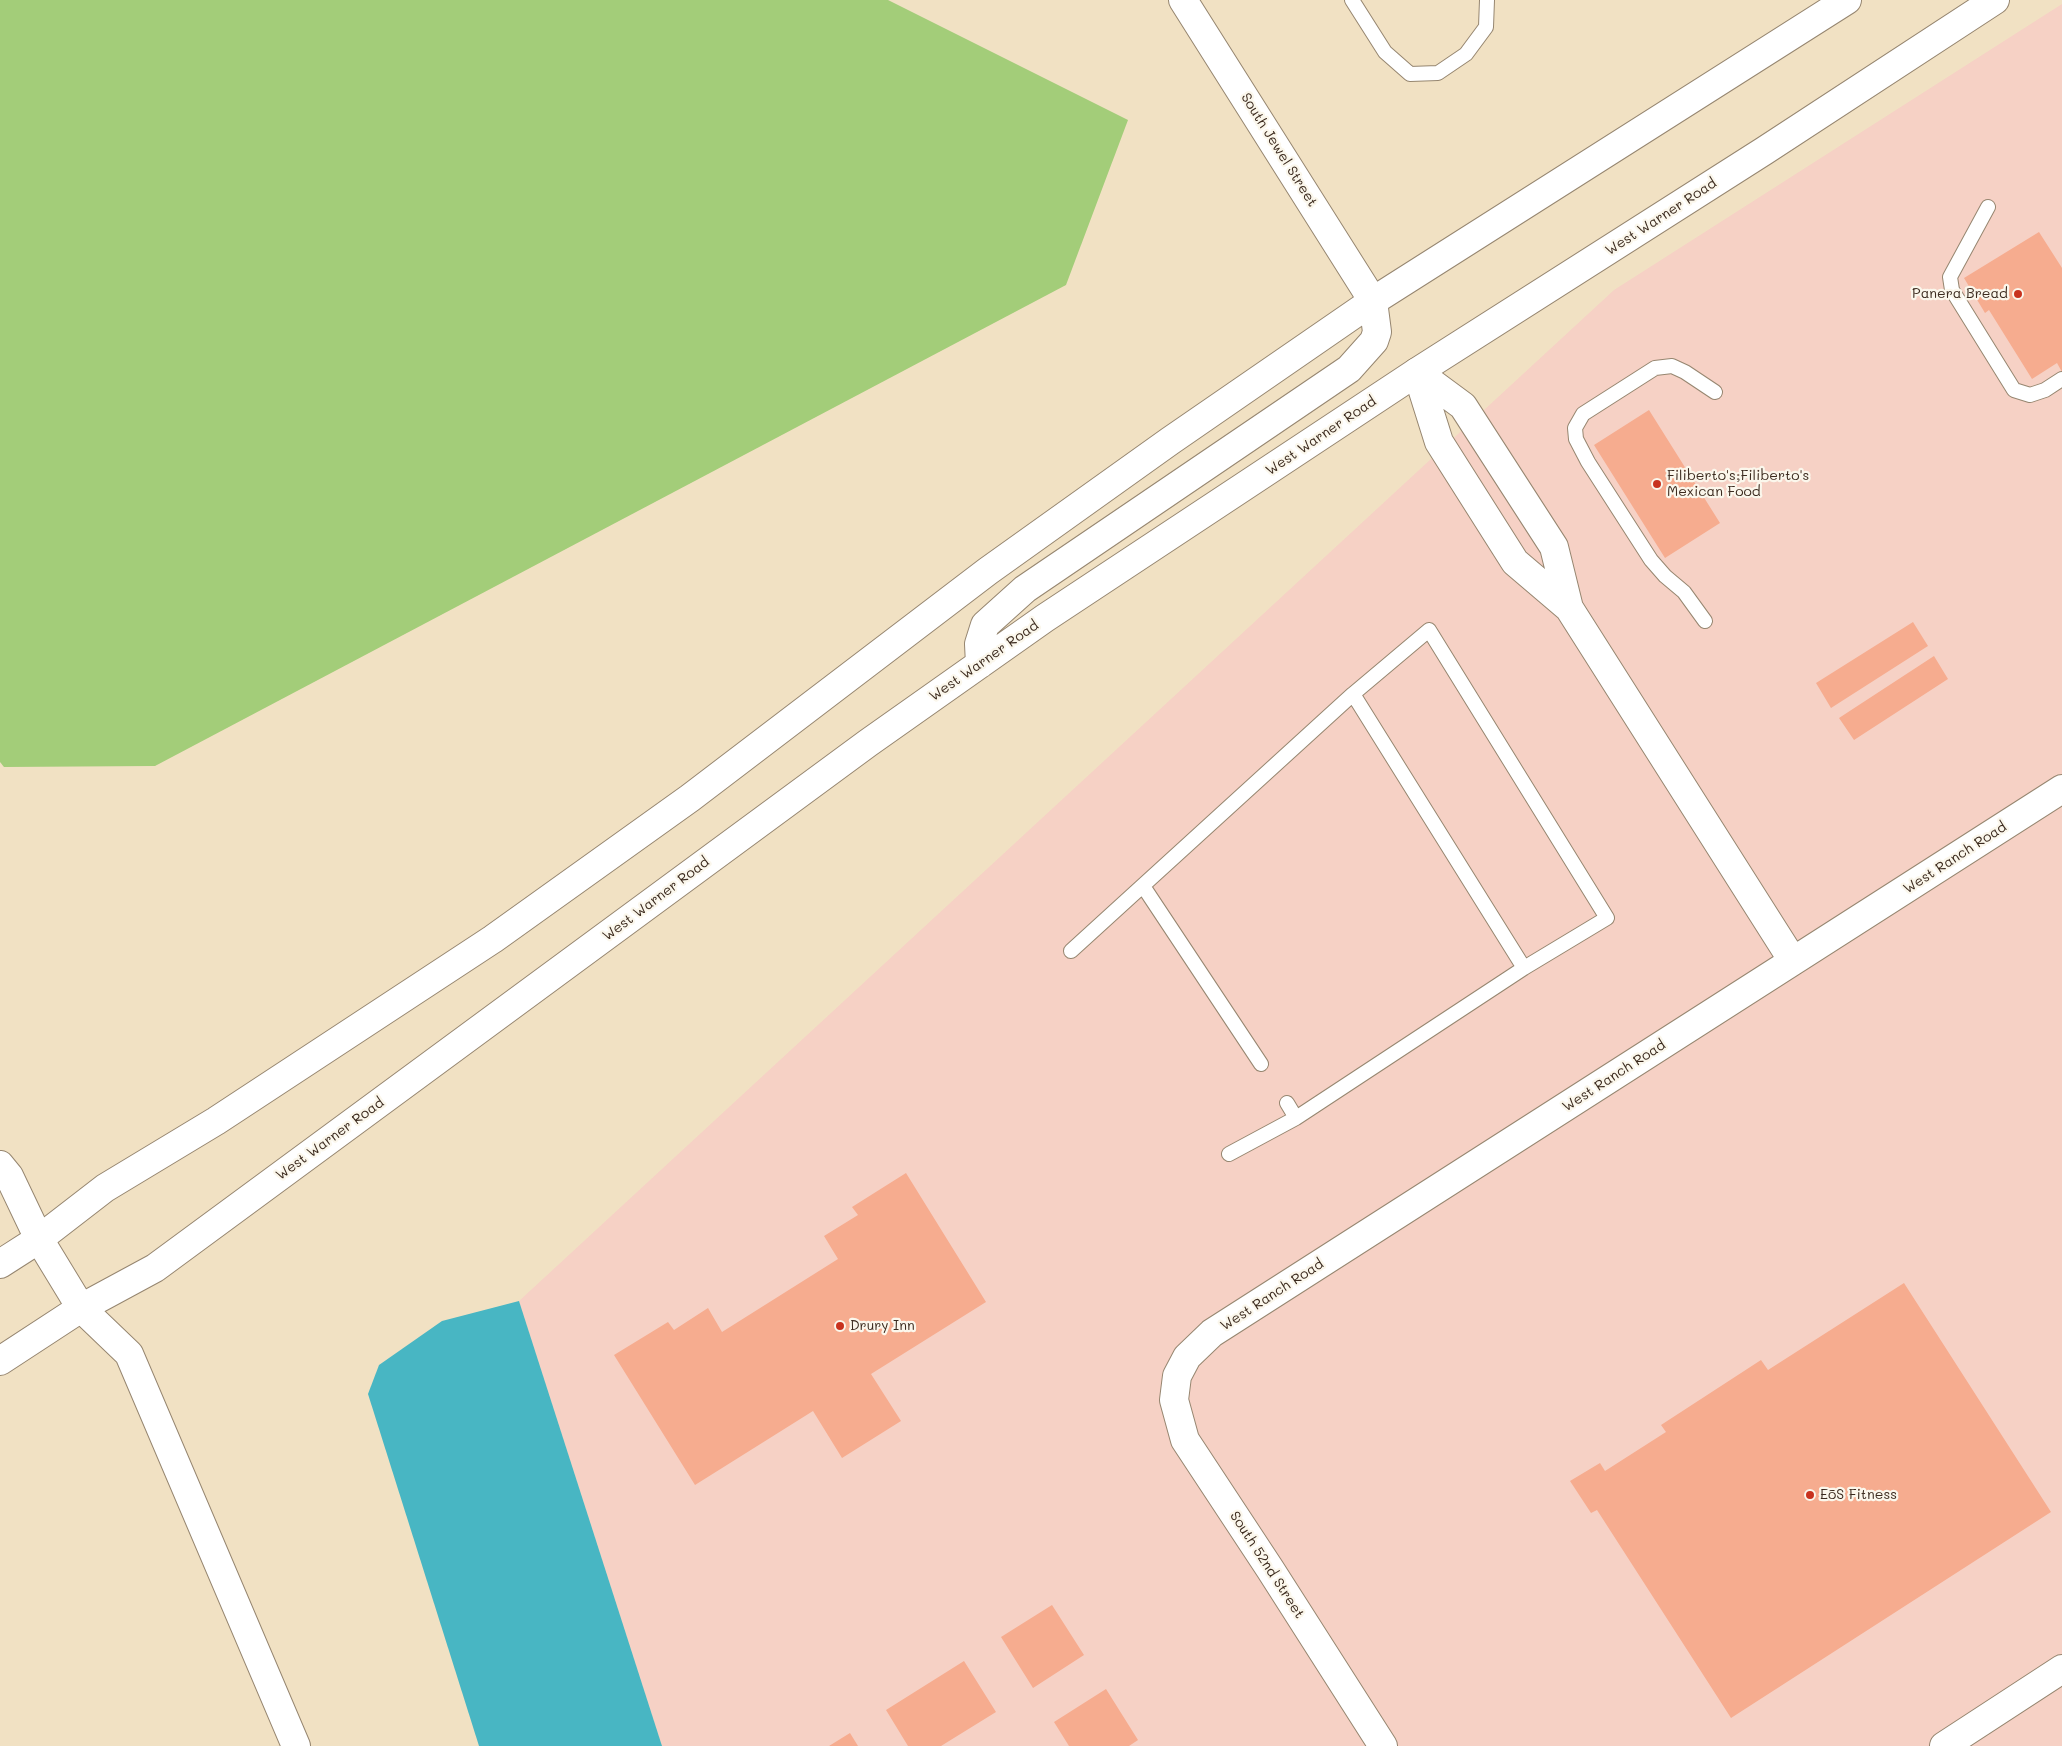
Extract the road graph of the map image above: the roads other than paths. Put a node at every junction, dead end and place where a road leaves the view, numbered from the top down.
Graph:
1 (1183, 0) edge
2 (1352, 0) edge
3 (1487, 0) edge
4 (1847, 0) edge
5 (1995, 0) edge
6 (1988, 206) dead end
7 (1373, 301) junction
8 (1418, 372) junction
9 (2062, 379) edge
10 (1715, 392) dead end
11 (1569, 608) junction
12 (1705, 621) dead end
13 (980, 664) junction
14 (1353, 694) junction
15 (2062, 789) edge
16 (1143, 886) junction
17 (1071, 951) dead end
18 (1793, 961) junction
19 (1524, 968) junction
20 (1261, 1064) dead end
21 (1287, 1103) dead end
22 (1296, 1118) junction
23 (1229, 1154) dead end
24 (0, 1165) edge
25 (39, 1239) junction
26 (0, 1264) edge
27 (81, 1308) junction
28 (0, 1361) edge
29 (1177, 1376) joint
30 (2062, 1669) edge
31 (296, 1746) edge
32 (1383, 1746) edge
33 (1944, 1746) edge

1 - 7 main road, South Jewel Street
2 - 3 lane
4 - 7 main road
5 - 8 main road, West Warner Road
6 - 9 lane
7 - 13 main road
7 - 25 main road
8 - 11 main road
8 - 11 main road
8 - 13 main road, West Warner Road
10 - 12 lane
11 - 18 main road
13 - 27 main road, West Warner Road
14 - 16 lane
14 - 19 lane
14 - 19 lane
15 - 18 main road, West Ranch Road
16 - 17 lane
16 - 20 lane
18 - 29 main road, West Ranch Road
19 - 22 lane
21 - 22 lane
22 - 23 lane
24 - 25 main road
25 - 26 main road
25 - 27 main road
27 - 28 main road, West Warner Road
27 - 31 main road
29 - 32 main road, South 52nd Street
30 - 33 main road

